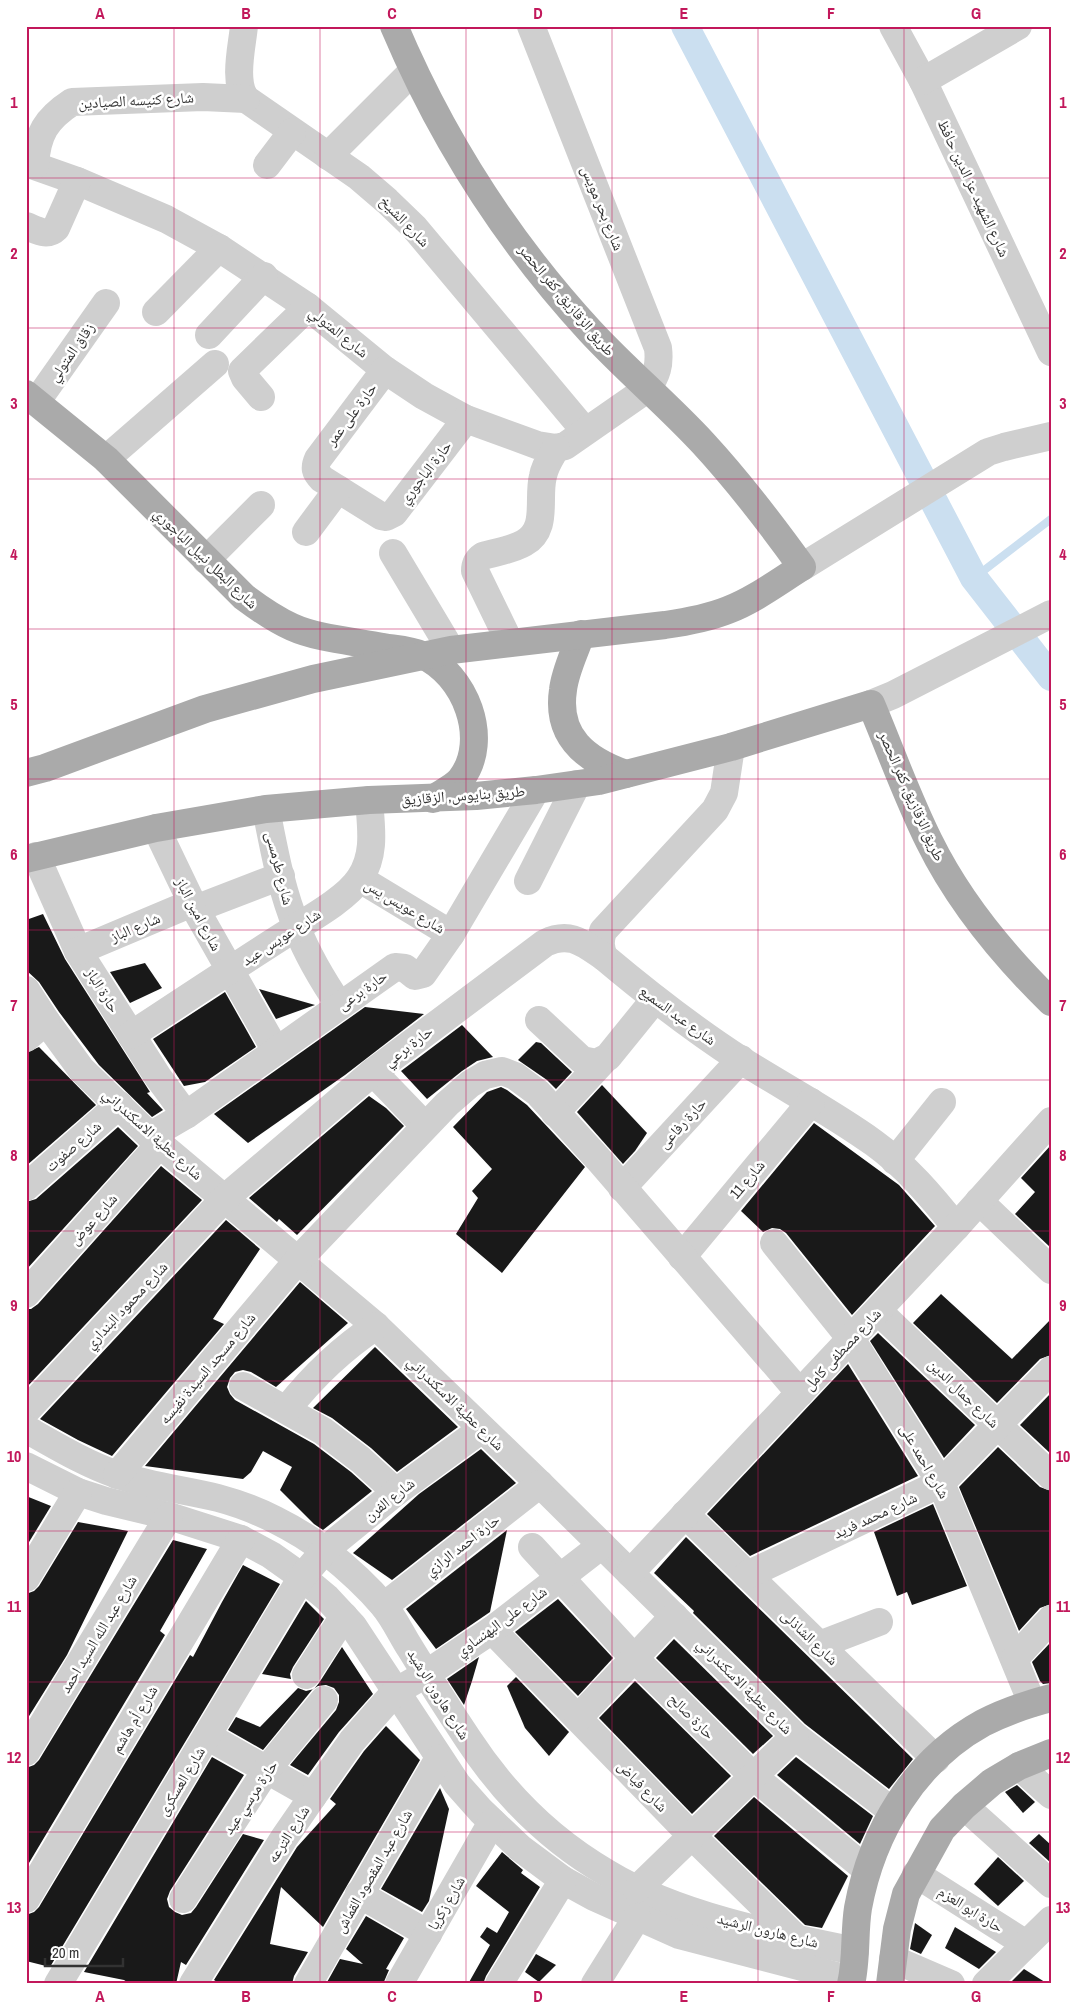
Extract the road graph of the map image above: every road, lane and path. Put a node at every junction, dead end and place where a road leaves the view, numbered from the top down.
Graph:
1 (244, 26) edge
2 (394, 26) edge
3 (531, 26) edge
4 (893, 26) edge
5 (1018, 26) edge
6 (413, 71) junction
7 (923, 81) junction
8 (246, 99) junction
9 (292, 132) junction
10 (328, 156) junction
11 (31, 164) edge
12 (268, 165) dead end
13 (77, 181) junction
14 (26, 226) edge
15 (220, 248) junction
16 (264, 276) junction
17 (106, 303) dead end
18 (308, 307) junction
19 (156, 312) dead end
20 (209, 335) dead end
21 (1051, 352) edge
22 (216, 364) dead end
23 (385, 370) junction
24 (648, 389) junction
25 (260, 396) dead end
26 (31, 398) edge
27 (466, 419) junction
28 (584, 431) junction
29 (1051, 436) edge
30 (556, 448) junction
31 (106, 459) junction
32 (318, 459) joint
33 (338, 490) junction
34 (261, 505) dead end
35 (306, 532) dead end
36 (393, 553) dead end
37 (206, 560) junction
38 (812, 561) junction
39 (1051, 614) edge
40 (581, 634) junction
41 (510, 643) junction
42 (451, 650) junction
43 (421, 655) junction
44 (882, 699) junction
45 (731, 747) junction
46 (26, 773) edge
47 (626, 774) junction
48 (577, 784) junction
49 (536, 790) junction
50 (433, 799) junction
51 (369, 800) junction
52 (266, 809) junction
53 (156, 828) junction
54 (31, 858) edge
55 (281, 876) junction
56 (360, 879) junction
57 (528, 881) dead end
58 (194, 906) junction
59 (296, 927) junction
60 (451, 934) junction
61 (78, 951) junction
62 (604, 957) junction
63 (230, 970) junction
64 (26, 990) edge
65 (654, 999) junction
66 (1051, 1002) edge
67 (340, 1006) junction
68 (539, 1020) dead end
69 (36, 1030) edge
70 (131, 1035) junction
71 (276, 1051) junction
72 (741, 1059) junction
73 (603, 1061) junction
74 (373, 1072) junction
75 (811, 1102) junction
76 (942, 1102) dead end
77 (119, 1105) junction
78 (555, 1113) junction
79 (186, 1115) junction
80 (1051, 1121) edge
81 (425, 1126) junction
82 (155, 1140) junction
83 (895, 1161) junction
84 (26, 1187) edge
85 (622, 1188) junction
86 (225, 1198) junction
87 (980, 1201) junction
88 (956, 1227) junction
89 (774, 1243) dead end
90 (682, 1257) junction
91 (298, 1260) junction
92 (1051, 1270) edge
93 (26, 1294) edge
94 (878, 1311) junction
95 (376, 1326) junction
96 (851, 1339) junction
97 (1051, 1370) edge
98 (243, 1386) dead end
99 (800, 1393) junction
100 (286, 1409) junction
101 (26, 1411) edge
102 (998, 1425) junction
103 (26, 1429) edge
104 (482, 1429) junction
105 (26, 1466) edge
106 (117, 1475) junction
107 (1051, 1476) edge
108 (540, 1484) junction
109 (942, 1484) junction
110 (78, 1492) junction
111 (396, 1492) junction
112 (685, 1514) junction
113 (169, 1516) junction
114 (241, 1539) junction
115 (602, 1545) junction
116 (532, 1547) dead end
117 (325, 1550) junction
118 (630, 1573) junction
119 (747, 1575) junction
120 (302, 1577) junction
121 (560, 1577) junction
122 (26, 1578) edge
123 (384, 1606) junction
124 (344, 1616) junction
125 (674, 1616) junction
126 (1051, 1619) edge
127 (880, 1622) dead end
128 (492, 1630) junction
129 (819, 1645) junction
130 (634, 1658) junction
131 (1015, 1658) junction
132 (426, 1674) junction
133 (306, 1675) dead end
134 (395, 1692) junction
135 (324, 1700) dead end
136 (1041, 1701) edge
137 (578, 1718) junction
138 (208, 1736) junction
139 (795, 1736) junction
140 (26, 1752) edge
141 (1051, 1752) edge
142 (439, 1758) junction
143 (936, 1759) junction
144 (1020, 1766) junction
145 (267, 1769) junction
146 (754, 1777) junction
147 (1051, 1795) edge
148 (313, 1796) junction
149 (964, 1806) junction
150 (892, 1811) junction
151 (492, 1822) junction
152 (692, 1836) junction
153 (867, 1870) junction
154 (916, 1874) junction
155 (563, 1880) junction
156 (1051, 1884) edge
157 (637, 1889) junction
158 (359, 1894) junction
159 (183, 1899) dead end
160 (26, 1900) edge
161 (637, 1917) junction
162 (1051, 1920) edge
163 (428, 1934) junction
164 (797, 1939) junction
165 (1026, 1944) junction
166 (855, 1951) junction
167 (891, 1971) edge
168 (851, 1982) edge
169 (58, 1984) edge
170 (193, 1984) edge
171 (308, 1984) edge
172 (399, 1984) edge
173 (499, 1984) edge
174 (595, 1984) edge
175 (951, 1984) edge
176 (986, 1984) edge

1 - 8 street
2 - 6 main road, طريق الزقازيق, كفر الحصر
3 - 24 street, شارع بحر مويس
4 - 7 street, شارع الشهيد عز الدين حافظ
5 - 7 street
6 - 10 street
6 - 24 main road, طريق الزقازيق, كفر الحصر
7 - 21 street, شارع الشهيد عز الدين حافظ
8 - 9 street, شارع الشيخ
8 - 11 street, شارع كنيسه الصيادين
9 - 10 street, شارع الشيخ
9 - 12 street
10 - 28 street, شارع الشيخ
11 - 13 street, شارع المتولي
13 - 14 street
13 - 15 street, شارع المتولي
15 - 16 street, شارع المتولي
15 - 19 street
16 - 18 street, شارع المتولي
16 - 20 street
17 - 26 street, زقاق المتولي
18 - 23 street, شارع المتولي
18 - 25 street
22 - 31 street
23 - 27 street, شارع المتولي
23 - 32 street, حارة على عمر
24 - 28 street
24 - 38 main road, طريق الزقازيق, كفر الحصر
26 - 31 main road, شارع البطل نبيل الباجوري
27 - 30 street, شارع المتولي
27 - 33 street, حارة الباجوري
28 - 30 street
29 - 38 street
30 - 41 street
31 - 37 main road, شارع البطل نبيل الباجوري
32 - 33 street, حارة الباجوري
33 - 35 street
34 - 37 street
36 - 42 street
37 - 43 main road, شارع البطل نبيل الباجوري
38 - 40 main road
39 - 44 street
40 - 41 main road
40 - 47 main road
41 - 42 main road
42 - 43 main road
43 - 46 main road
43 - 50 main road
44 - 45 main road, طريق بنايوس, الزقازيق
44 - 66 main road, طريق الزقازيق, كفر الحصر
45 - 47 main road, طريق بنايوس, الزقازيق
45 - 62 street
47 - 48 main road, طريق بنايوس, الزقازيق
48 - 49 main road, طريق بنايوس, الزقازيق
48 - 57 street
49 - 50 main road, طريق بنايوس, الزقازيق
49 - 60 street, حارة برعى
50 - 51 main road, طريق بنايوس, الزقازيق
51 - 52 main road, طريق بنايوس, الزقازيق
51 - 56 street, شارع عويس عيد
52 - 53 main road, طريق بنايوس, الزقازيق
52 - 55 street, شارع طرمسى
53 - 54 main road, طريق بنايوس, الزقازيق
53 - 58 street, شارع امين الباز
54 - 61 street, حارة الباز
55 - 58 street, شارع الباز
55 - 59 street, شارع طرمسى
56 - 59 street, شارع عويس عيد
56 - 60 street, شارع عويس يس
58 - 61 street, شارع الباز
58 - 63 street, شارع امين الباز
59 - 63 street, شارع عويس عيد
59 - 67 street, شارع طرمسى
60 - 67 street, حارة برعى
61 - 70 street, حارة الباز
62 - 65 street, شارع عبد السميع
62 - 74 street, حارة برعي
63 - 70 street, شارع عويس عيد
63 - 71 street, شارع امين الباز
64 - 69 street, شارع عطية الاسكندراني
65 - 72 street, شارع عبد السميع
65 - 73 street
67 - 71 street, حارة برعى
68 - 73 street
69 - 77 street, شارع عطية الاسكندراني
70 - 79 street, حارة الباز
71 - 79 street, حارة برعى
72 - 75 street, شارع عبد السميع
72 - 85 street, حارة رفاعى
73 - 78 street
74 - 81 street
74 - 86 street, حارة برعي
75 - 83 street, شارع عبد السميع
75 - 90 street, شارع 11
76 - 83 street
77 - 82 street, شارع عطية الاسكندراني
77 - 84 street, شارع صفوت
78 - 81 street, شارع مسجد السيدة نفيسه
78 - 85 street
79 - 82 street, حارة برعى
80 - 87 street, شارع مصطفى كامل
81 - 91 street, شارع مسجد السيدة نفيسه
82 - 86 street, شارع عطية الاسكندراني
82 - 93 street, شارع عوض
83 - 88 street, شارع عبد السميع
85 - 90 street
86 - 91 street, شارع عطية الاسكندراني
86 - 101 street, شارع محمود البنداري
87 - 88 street, شارع مصطفى كامل
87 - 92 street
88 - 94 street, شارع مصطفى كامل
89 - 96 street, شارع احمد على
90 - 99 street
91 - 95 street, شارع عطية الاسكندراني
91 - 106 street, شارع مسجد السيدة نفيسه
94 - 96 street, شارع مصطفى كامل
94 - 102 street, شارع جمال الدين
95 - 100 street
95 - 104 street, شارع عطية الاسكندراني
96 - 99 street, شارع مصطفى كامل
96 - 109 street, شارع احمد على
97 - 102 street, شارع محمد فريد
98 - 100 street
99 - 112 street, شارع مصطفى كامل
100 - 111 street
102 - 107 street, شارع جمال الدين
102 - 109 street, شارع محمد فريد
103 - 106 street, شارع هارون الرشيد
104 - 108 street, شارع عطية الاسكندراني
104 - 111 street, شارع الفرن
105 - 110 street, شارع هارون الرشيد
106 - 117 street, شارع هارون الرشيد
108 - 115 street, شارع عطية الاسكندراني
108 - 123 street, حارة احمد الرازي
109 - 119 street, شارع محمد فريد
109 - 131 street, شارع احمد على
110 - 113 street, شارع هارون الرشيد
110 - 122 street
111 - 117 street, شارع الفرن
112 - 118 street, شارع مصطفى كامل
112 - 119 street, شارع الشاذلى
113 - 114 street, شارع هارون الرشيد
113 - 140 street, شارع عبد الله السيد احمد
114 - 120 street, شارع هارون الرشيد
114 - 160 street, شارع أم هاشم
115 - 118 street, شارع عطية الاسكندراني
115 - 121 street, شارع على البهنساوي
116 - 121 street, حارة صالح
117 - 120 street, شارع الفرن
117 - 123 street, شارع هارون الرشيد
118 - 125 street, شارع عطية الاسكندراني
119 - 129 street, شارع الشاذلى
120 - 124 street, شارع هارون الرشيد
120 - 138 street, شارع العسكرى
121 - 128 street, شارع على البهنساوي
121 - 130 street, حارة صالح
123 - 132 street, شارع هارون الرشيد
124 - 133 street
124 - 134 street, شارع هارون الرشيد
125 - 130 street
125 - 139 street, شارع عطية الاسكندراني
126 - 131 street
127 - 129 street
128 - 132 street, شارع على البهنساوي
128 - 137 street, شارع فياض
129 - 143 street, شارع الشاذلى
130 - 137 street
130 - 146 street, حارة صالح
131 - 136 street, شارع احمد على
132 - 134 street, شارع على البهنساوي
132 - 157 street, شارع هارون الرشيد
134 - 142 street, شارع هارون الرشيد
134 - 148 street, شارع الترعه
135 - 145 street, حارة مرسي عيد
136 - 143 main road
137 - 152 street, شارع فياض
138 - 145 street
138 - 169 street, شارع العسكرى
139 - 146 street
139 - 150 street, شارع عطية الاسكندراني
141 - 144 main road
142 - 151 street, شارع هارون الرشيد
142 - 158 street, شارع عبد المقصود القماش
143 - 150 main road
144 - 147 street
144 - 149 main road
145 - 148 street
145 - 159 street, حارة مرسي عيد
146 - 152 street
146 - 153 street, حارة صالح
148 - 170 street, شارع الترعه
149 - 154 main road
149 - 156 street
150 - 153 main road
151 - 155 street, شارع هارون الرشيد
151 - 163 street, شارع زكريا
152 - 157 street
152 - 164 street, شارع فياض
153 - 166 main road
154 - 165 street, حارة ابو العزم
154 - 167 main road
155 - 161 street, شارع هارون الرشيد
155 - 173 street
157 - 164 street, شارع هارون الرشيد
158 - 163 street
158 - 171 street, شارع عبد المقصود القماش
161 - 168 street, شارع هارون الرشيد
161 - 174 street
162 - 165 street
163 - 172 street, شارع زكريا
164 - 166 street, شارع هارون الرشيد
165 - 176 street
166 - 168 main road
167 - 175 street

